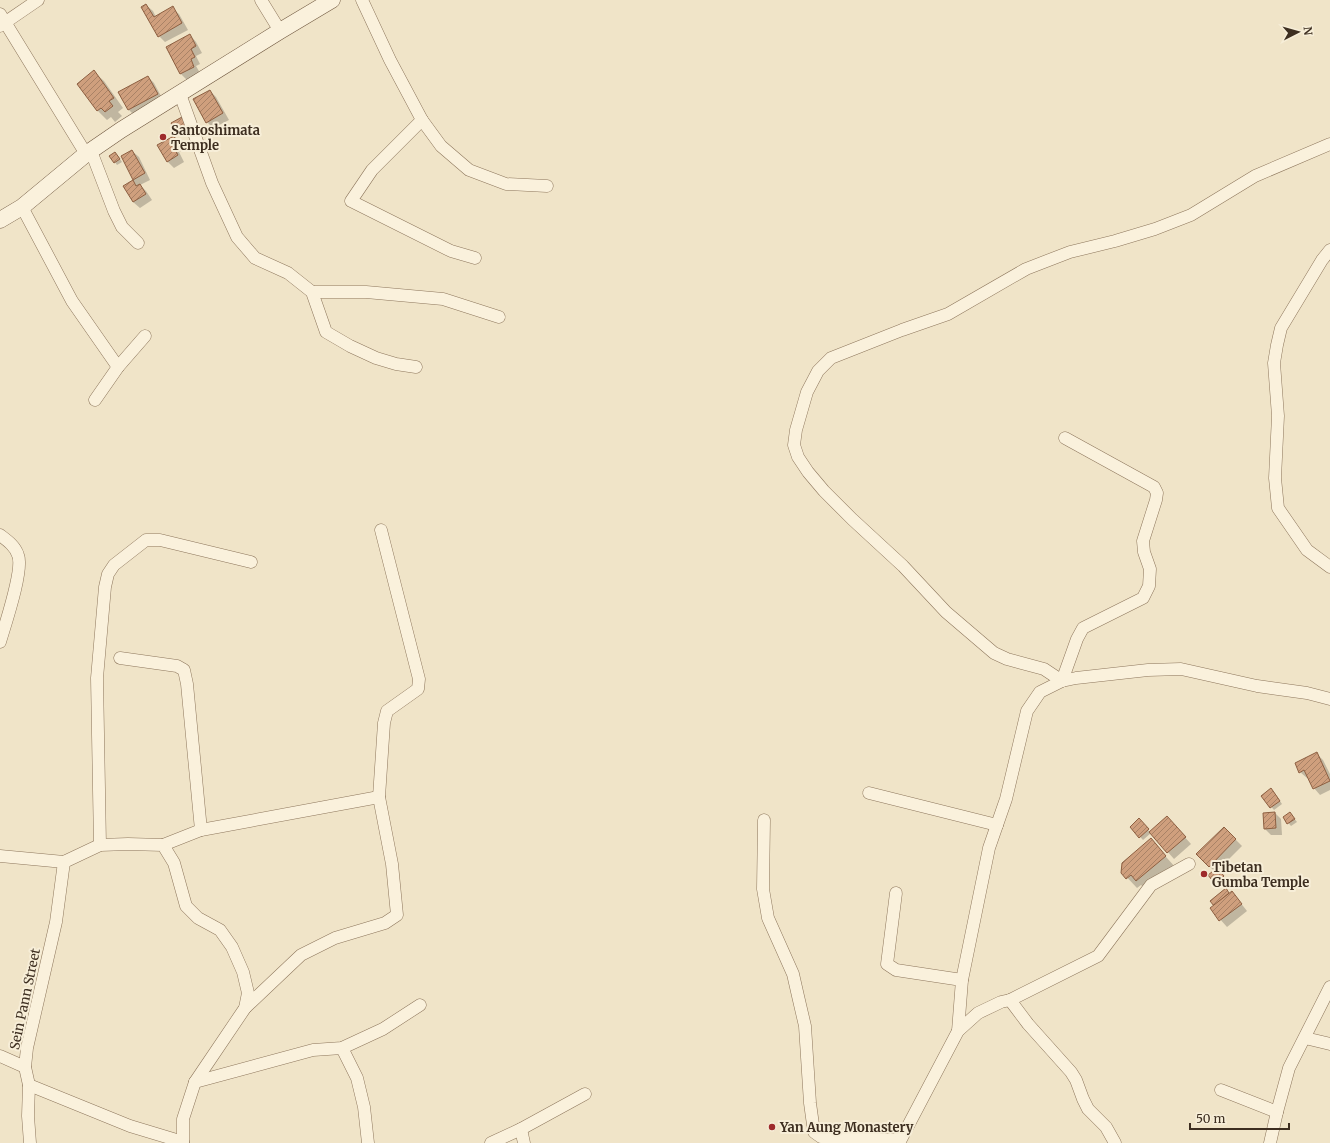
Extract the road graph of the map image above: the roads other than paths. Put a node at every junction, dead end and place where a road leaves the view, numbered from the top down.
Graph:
1 (38, 0) edge
2 (261, 0) edge
3 (332, 0) edge
4 (362, 0) edge
5 (1, 21) edge
6 (280, 31) junction
7 (180, 94) junction
8 (422, 120) junction
9 (1330, 144) edge
10 (89, 152) junction
11 (547, 186) dead end
12 (22, 207) junction
13 (0, 220) edge
14 (138, 243) dead end
15 (1330, 250) edge
16 (475, 258) dead end
17 (312, 292) junction
18 (499, 316) dead end
19 (145, 336) dead end
20 (118, 367) junction
21 (416, 367) dead end
22 (95, 400) dead end
23 (1065, 438) dead end
24 (381, 530) dead end
25 (0, 535) edge
26 (251, 562) dead end
27 (1330, 567) edge
28 (0, 642) edge
29 (120, 658) dead end
30 (1062, 681) junction
31 (1330, 699) edge
32 (869, 793) dead end
33 (379, 798) junction
34 (764, 820) dead end
35 (997, 825) junction
36 (201, 830) junction
37 (100, 845) junction
38 (163, 845) junction
39 (0, 856) edge
40 (64, 862) junction
41 (1189, 864) dead end
42 (896, 894) dead end
43 (962, 980) junction
44 (1330, 987) edge
45 (1010, 1000) junction
46 (420, 1005) dead end
47 (245, 1008) junction
48 (958, 1031) junction
49 (1305, 1038) junction
50 (1330, 1044) edge
51 (342, 1048) junction
52 (0, 1056) edge
53 (25, 1067) junction
54 (194, 1082) junction
55 (29, 1085) junction
56 (1221, 1090) dead end
57 (585, 1094) dead end
58 (1277, 1112) junction
59 (521, 1129) junction
60 (183, 1142) edge
61 (900, 1142) edge
62 (30, 1143) edge
63 (368, 1143) edge
64 (491, 1143) edge
65 (524, 1143) edge
66 (1115, 1143) edge
67 (1270, 1143) edge

1 - 5 street
2 - 6 street
3 - 6 street
4 - 8 street
5 - 10 street
6 - 7 street
7 - 10 street
7 - 17 street
8 - 11 street
8 - 16 street
9 - 30 street
10 - 12 street
10 - 14 street
12 - 13 street
12 - 20 street
15 - 27 street
17 - 18 street
17 - 21 street
19 - 20 street
20 - 22 street
23 - 30 street
24 - 33 street
25 - 28 street
26 - 37 street
29 - 36 street
30 - 31 street
30 - 35 street
32 - 35 street
33 - 36 street
33 - 47 street
34 - 61 street
35 - 43 street
36 - 38 street
37 - 38 street
37 - 40 street
38 - 47 street
39 - 40 street
40 - 53 street, Sein Pann Street
41 - 45 street
42 - 43 street
43 - 48 street
44 - 49 street
45 - 48 street
45 - 66 street
46 - 51 street
47 - 54 street
48 - 61 street
49 - 50 street
49 - 58 street
51 - 54 street
51 - 63 street
52 - 53 street
53 - 55 street, Sein Pann Street
54 - 60 street
55 - 60 street
55 - 62 street, Sein Pann Street
56 - 58 street
57 - 59 street
58 - 67 street
59 - 64 street
59 - 65 street

